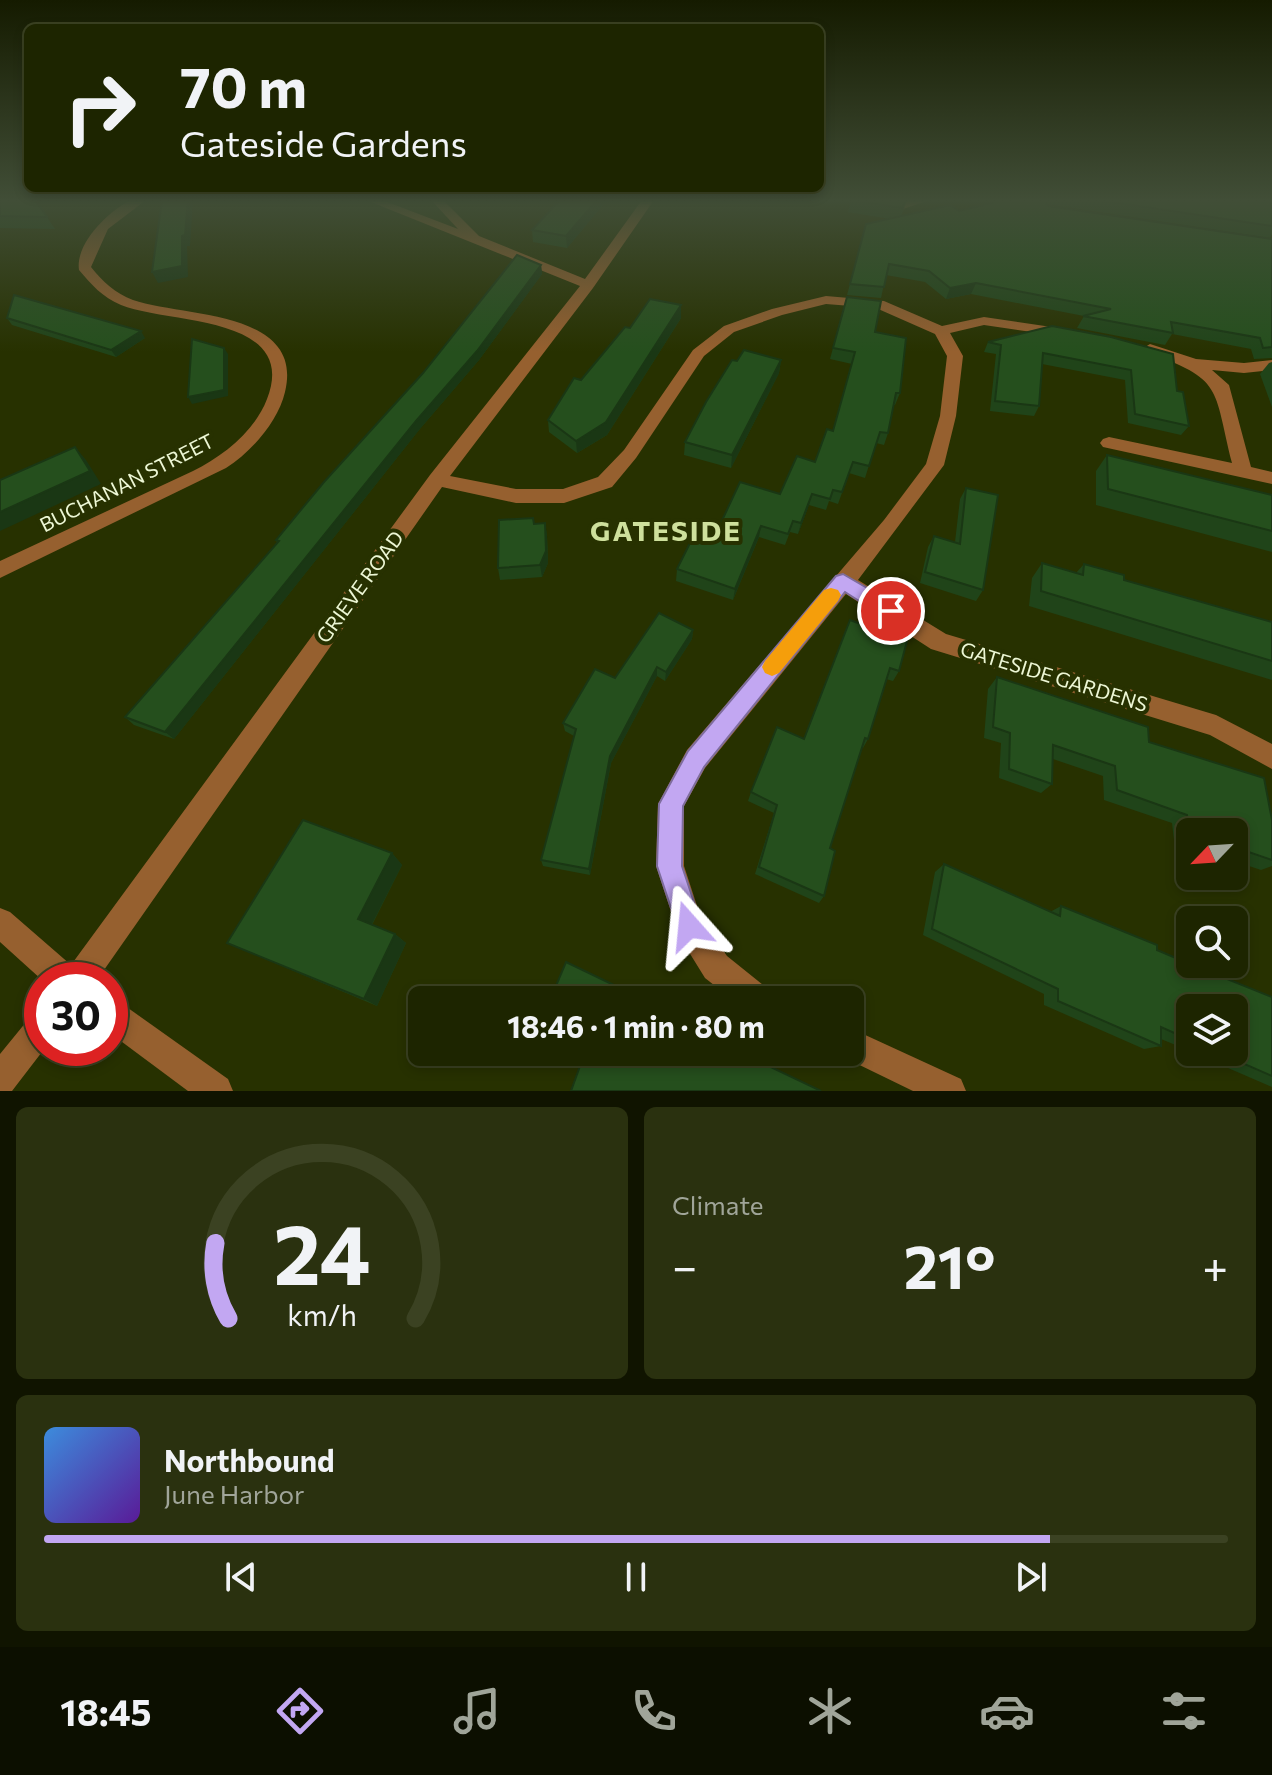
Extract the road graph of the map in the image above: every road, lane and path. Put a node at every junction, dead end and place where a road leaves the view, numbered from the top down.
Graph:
1 (90, 251) edge
2 (504, 251) edge
3 (612, 251) edge
4 (588, 285) junction
5 (941, 331) junction
6 (1087, 337) edge
7 (1132, 346) edge
8 (1194, 364) junction
9 (1272, 365) edge
10 (1109, 443) dead end
11 (1243, 472) junction
12 (1272, 478) edge
13 (437, 480) junction
14 (0, 570) edge
15 (843, 581) junction
16 (1272, 757) edge
17 (0, 922) edge
18 (45, 962) edge
19 (92, 962) edge
20 (740, 986) edge
21 (128, 1027) edge
22 (24, 1050) edge
23 (864, 1051) edge
24 (0, 1080) edge
25 (216, 1091) edge
26 (949, 1091) edge

1 - 14 street, BUCHANAN STREET
2 - 4 street
3 - 4 street, GRIEVE ROAD
4 - 13 street, GRIEVE ROAD
5 - 6 street
5 - 13 street
5 - 15 street
7 - 8 street
8 - 9 street
8 - 11 street
10 - 11 street
11 - 12 street
13 - 19 street, GRIEVE ROAD
15 - 16 street, GATESIDE GARDENS
15 - 20 street
17 - 18 street
21 - 25 street
22 - 24 street
23 - 26 street

